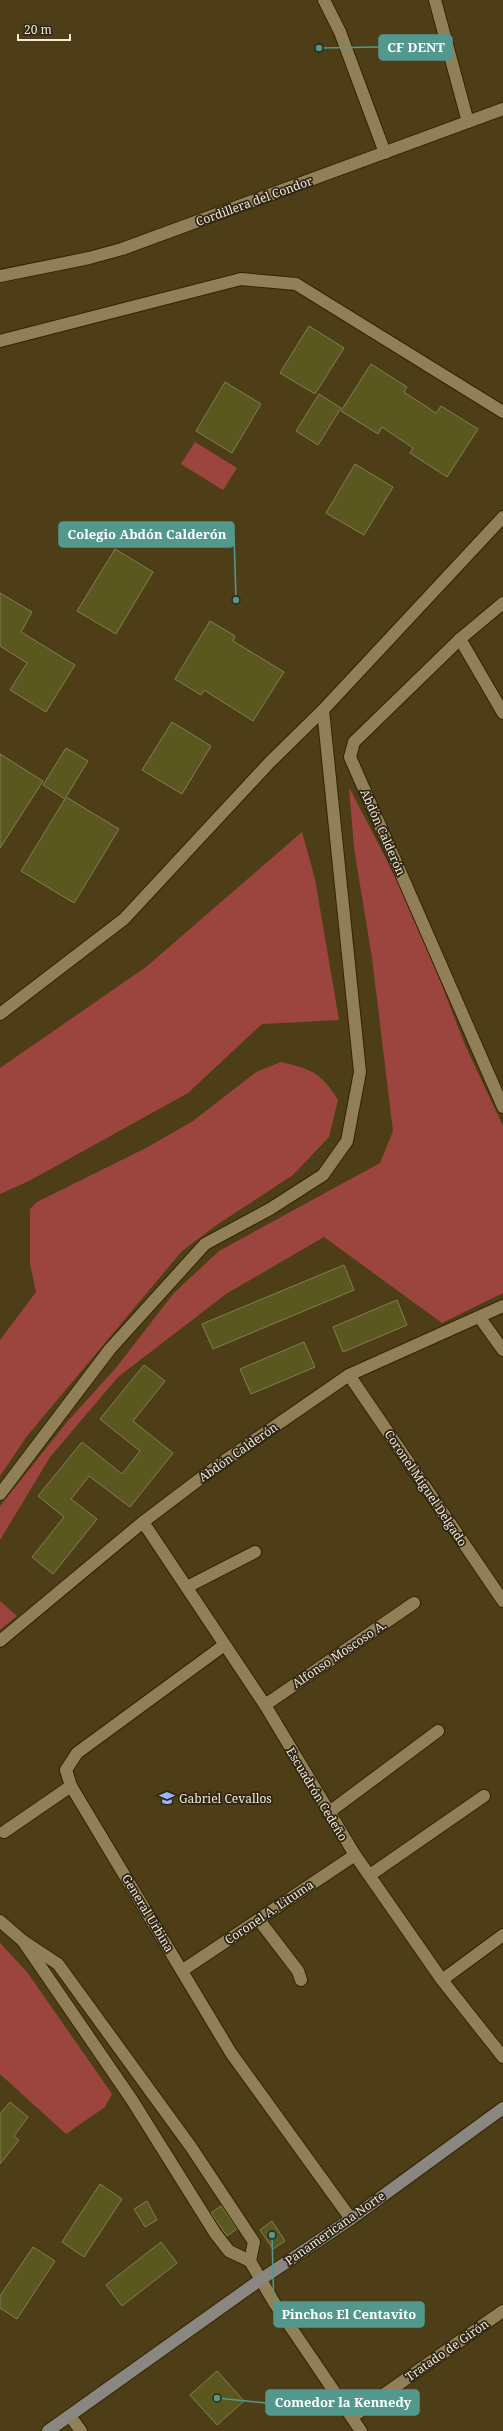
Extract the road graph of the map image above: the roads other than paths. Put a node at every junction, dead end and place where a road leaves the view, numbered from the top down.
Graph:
1 (324, 0) edge
2 (435, 0) edge
3 (503, 109) edge
4 (468, 122) junction
5 (385, 153) junction
6 (0, 276) edge
7 (0, 341) edge
8 (503, 412) edge
9 (503, 517) edge
10 (503, 603) edge
11 (460, 639) junction
12 (323, 710) junction
13 (503, 713) edge
14 (0, 1014) edge
15 (503, 1107) edge
16 (503, 1306) edge
17 (480, 1318) junction
18 (503, 1350) edge
19 (349, 1376) junction
20 (0, 1494) edge
21 (143, 1522) junction
22 (255, 1552) dead end
23 (187, 1587) junction
24 (503, 1601) edge
25 (414, 1603) dead end
26 (0, 1641) edge
27 (223, 1646) junction
28 (265, 1705) junction
29 (438, 1731) dead end
30 (71, 1786) junction
31 (484, 1796) dead end
32 (328, 1813) junction
33 (4, 1832) dead end
34 (355, 1855) junction
35 (370, 1875) junction
36 (259, 1920) junction
37 (0, 1921) edge
38 (503, 1935) edge
39 (23, 1941) junction
40 (183, 1970) junction
41 (301, 1980) dead end
42 (442, 1980) junction
43 (503, 2057) edge
44 (503, 2108) edge
45 (351, 2219) junction
46 (250, 2261) junction
47 (260, 2280) junction
48 (503, 2311) edge
49 (70, 2416) junction
50 (352, 2417) junction
51 (48, 2431) edge
52 (81, 2431) edge
53 (361, 2431) edge

1 - 5 street
2 - 4 street
3 - 4 street, Cordillera del Condor
4 - 5 street, Cordillera del Condor
5 - 6 street, Cordillera del Condor
7 - 8 street
9 - 12 street
10 - 11 street, Abdón Calderón
11 - 13 street
11 - 15 street, Abdón Calderón
12 - 14 street
12 - 20 street
16 - 17 street, Abdón Calderón
17 - 18 street
17 - 19 street, Abdón Calderón
19 - 21 street, Abdón Calderón
19 - 24 street, Coronel Miguel Delgado
21 - 23 street, Escuadrón Cedeño
21 - 26 street, Abdón Calderón
22 - 23 street
23 - 27 street, Escuadrón Cedeño
25 - 28 street, Alfonso Moscoso A.
27 - 28 street, Escuadrón Cedeño
27 - 30 street, General Urbina
28 - 32 street, Escuadrón Cedeño
29 - 32 street
30 - 33 street
30 - 40 street, General Urbina
31 - 35 street
32 - 34 street, Escuadrón Cedeño
34 - 35 street, Escuadrón Cedeño
34 - 36 street, Coronel A. Lituma
35 - 42 street, Escuadrón Cedeño
36 - 40 street, Coronel A. Lituma
36 - 41 street
37 - 39 street
38 - 42 street
39 - 46 street
39 - 46 street
40 - 45 street, General Urbina
42 - 43 street, Escuadrón Cedeño
44 - 45 main road, Panamericana Norte
45 - 47 main road, Panamericana Norte
46 - 47 street
47 - 49 main road, Panamericana Norte
47 - 50 street
48 - 50 street, Tratado de Girón
49 - 51 main road, Panamericana Norte
49 - 52 street
50 - 53 street

